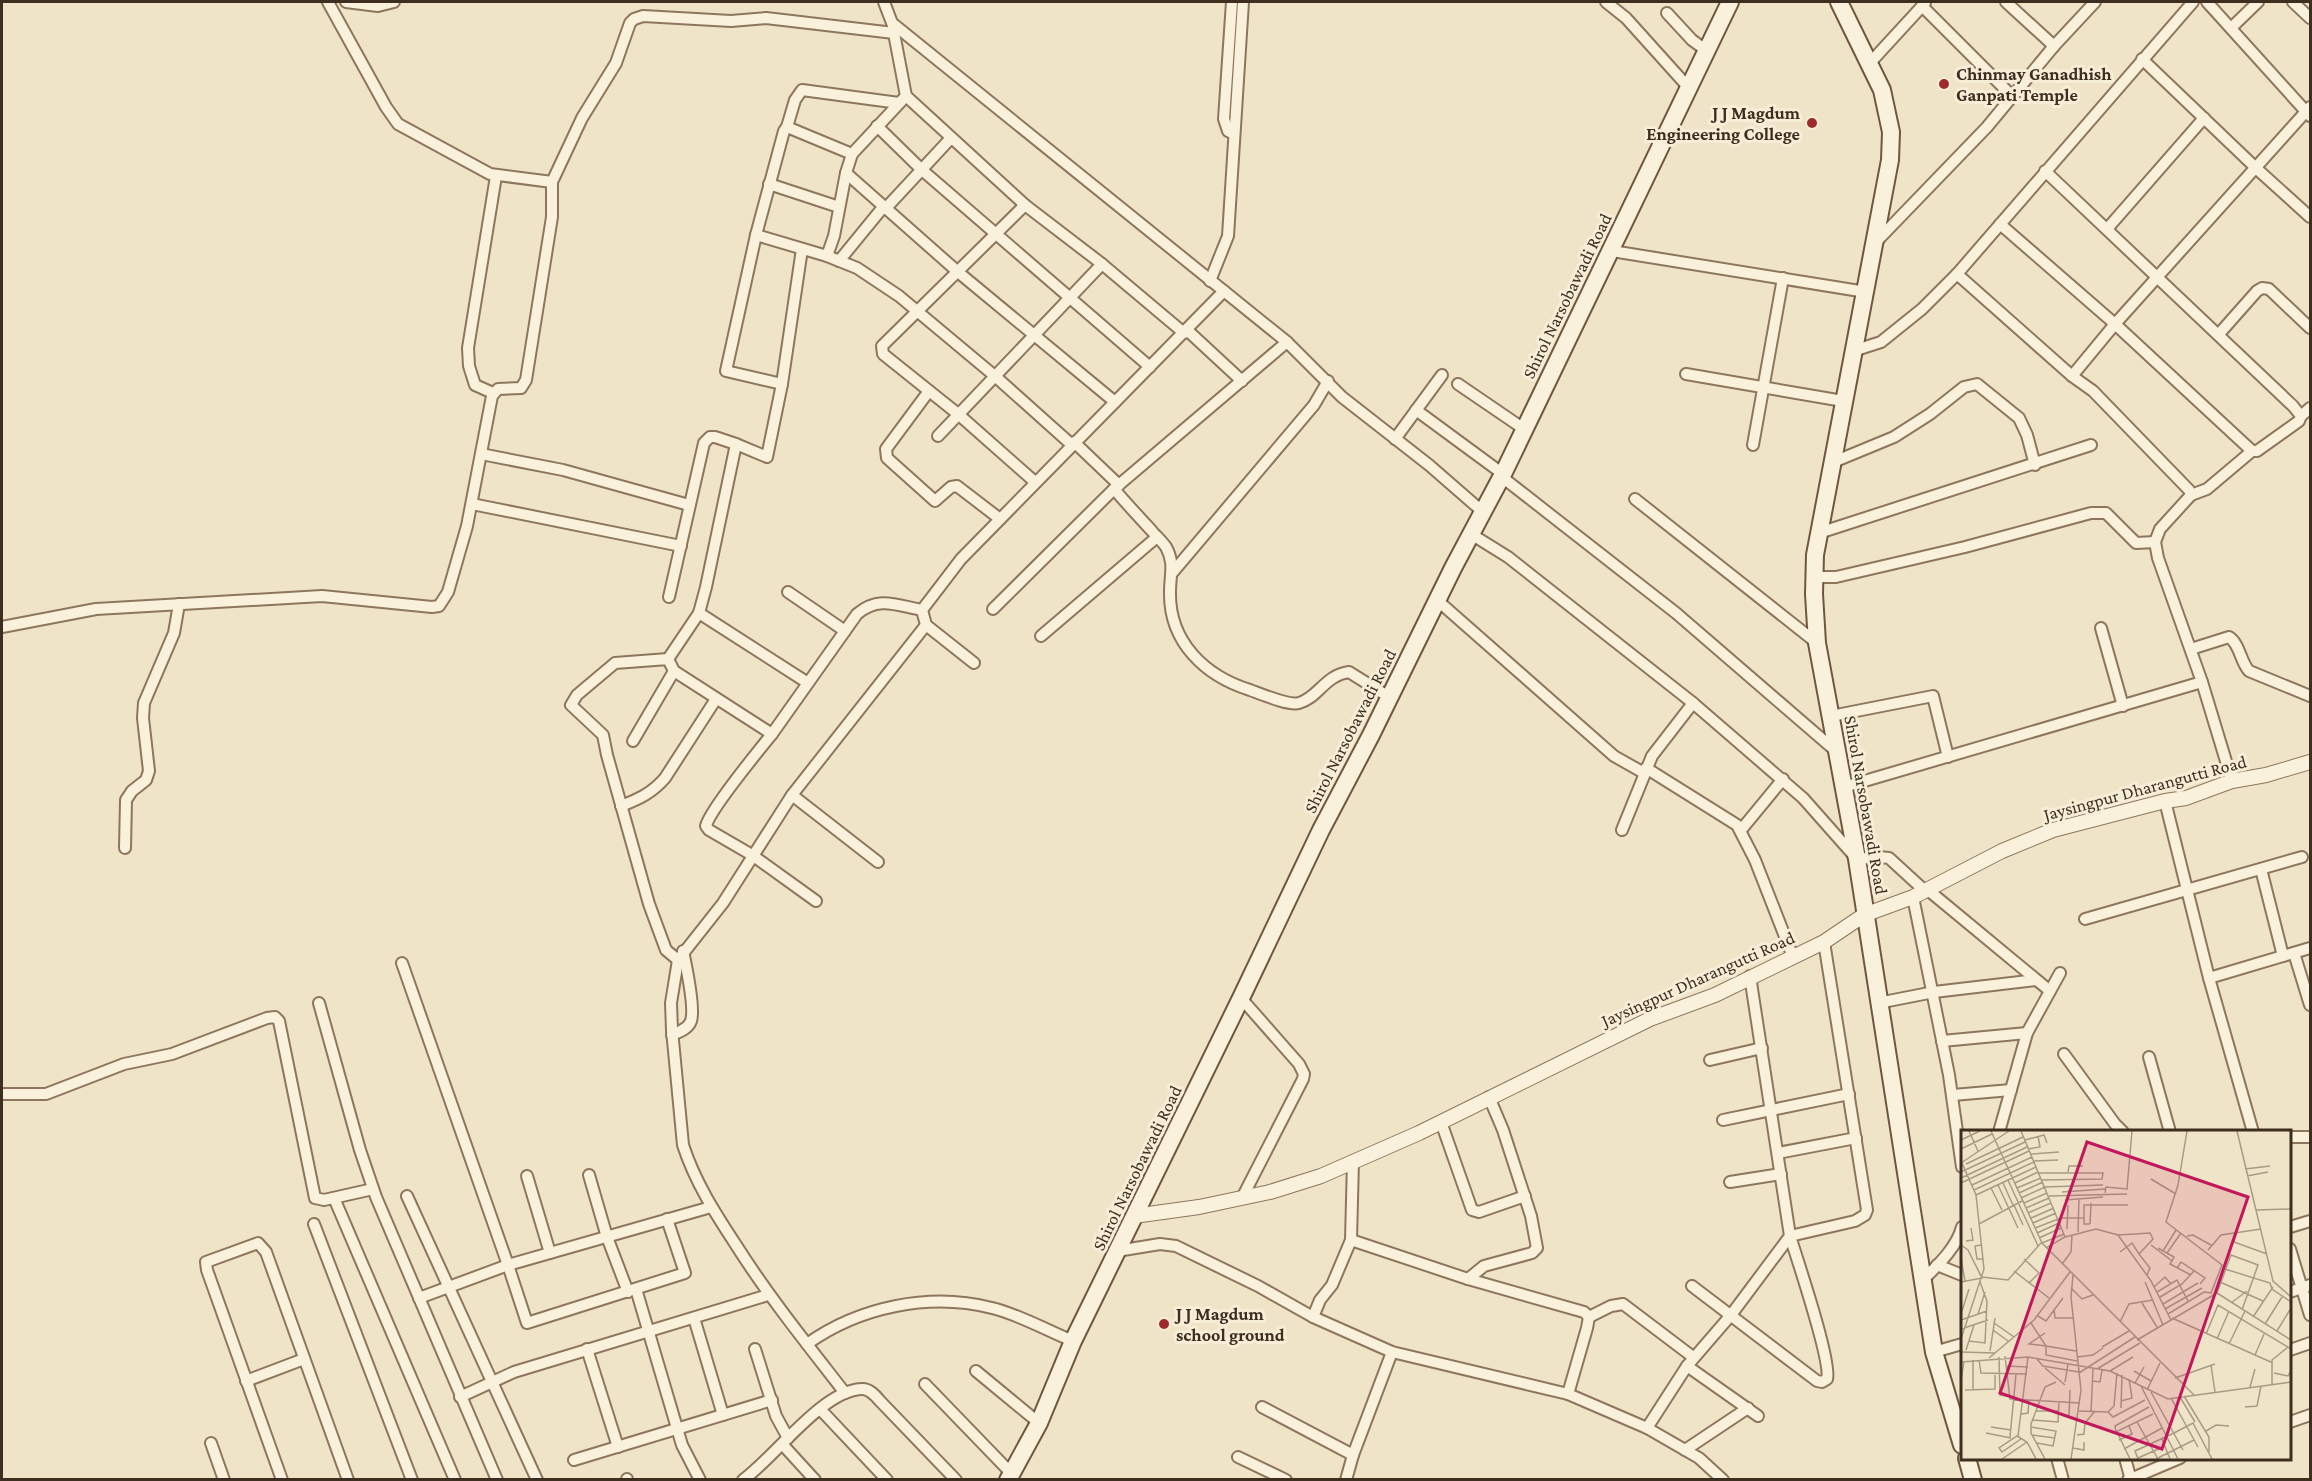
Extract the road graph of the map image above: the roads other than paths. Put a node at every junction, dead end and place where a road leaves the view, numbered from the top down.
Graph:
1 (328, 2) edge
2 (346, 2) edge
3 (394, 2) edge
4 (884, 2) edge
5 (1232, 2) edge
6 (1243, 2) edge
7 (1606, 2) edge
8 (1730, 2) edge
9 (1839, 2) edge
10 (2006, 2) edge
11 (2095, 2) edge
12 (2193, 2) edge
13 (2207, 2) edge
14 (2258, 2) edge
15 (2293, 2) edge
16 (1924, 4) edge
17 (1667, 13) dead end
18 (2310, 18) edge
19 (893, 28) junction
20 (2231, 28) junction
21 (2054, 46) junction
22 (1707, 51) junction
23 (2142, 59) junction
24 (1869, 64) junction
25 (1689, 88) junction
26 (2012, 96) junction
27 (902, 99) junction
28 (2309, 112) edge
29 (2204, 118) junction
30 (878, 126) junction
31 (788, 128) junction
32 (1234, 134) junction
33 (951, 138) junction
34 (852, 154) junction
35 (2257, 169) junction
36 (922, 170) junction
37 (2045, 171) junction
38 (846, 173) junction
39 (496, 176) junction
40 (552, 182) junction
41 (769, 184) junction
42 (1025, 205) junction
43 (839, 207) junction
44 (885, 207) junction
45 (2310, 217) edge
46 (2000, 224) junction
47 (2107, 229) junction
48 (997, 234) junction
49 (756, 235) junction
50 (1875, 243) junction
51 (802, 249) junction
52 (1612, 251) junction
53 (827, 256) junction
54 (839, 261) junction
55 (1102, 264) junction
56 (958, 272) junction
57 (1957, 274) junction
58 (1783, 278) junction
59 (2158, 278) junction
60 (1209, 281) junction
61 (1224, 291) junction
62 (1866, 292) junction
63 (1071, 297) junction
64 (918, 312) junction
65 (2115, 324) junction
66 (2310, 328) edge
67 (1185, 331) junction
68 (2219, 334) junction
69 (1035, 335) junction
70 (1287, 342) junction
71 (1852, 351) junction
72 (1150, 367) junction
73 (1686, 374) dead end
74 (1442, 375) dead end
75 (2072, 376) junction
76 (996, 377) junction
77 (1242, 381) junction
78 (1328, 381) junction
79 (782, 384) junction
80 (1458, 384) dead end
81 (1764, 387) junction
82 (928, 391) junction
83 (493, 393) junction
84 (1844, 401) junction
85 (1115, 402) junction
86 (2310, 408) edge
87 (1416, 410) junction
88 (958, 414) junction
89 (2301, 416) junction
90 (1524, 429) junction
91 (938, 436) dead end
92 (1395, 439) junction
93 (736, 444) junction
94 (1073, 444) junction
95 (1753, 445) dead end
96 (2091, 445) dead end
97 (2252, 451) junction
98 (481, 454) junction
99 (1831, 463) junction
100 (2035, 465) junction
101 (1503, 476) junction
102 (1035, 482) junction
103 (1116, 487) junction
104 (2191, 495) junction
105 (1635, 499) dead end
106 (472, 504) junction
107 (688, 505) junction
108 (1483, 512) junction
109 (1000, 519) junction
110 (1819, 533) junction
111 (1471, 534) junction
112 (1157, 537) junction
113 (2155, 542) junction
114 (681, 546) junction
115 (1173, 572) junction
116 (1815, 577) junction
117 (788, 592) dead end
118 (669, 597) dead end
119 (1437, 600) junction
120 (179, 604) junction
121 (993, 609) dead end
122 (922, 610) junction
123 (699, 613) junction
124 (926, 625) junction
125 (2, 627) edge
126 (2101, 628) dead end
127 (844, 631) junction
128 (1041, 636) dead end
129 (1817, 644) junction
130 (2191, 649) junction
131 (668, 659) junction
132 (974, 663) dead end
133 (674, 671) junction
134 (2202, 682) junction
135 (808, 683) junction
136 (2310, 696) edge
137 (1389, 697) junction
138 (716, 699) junction
139 (1693, 703) junction
140 (2122, 706) junction
141 (1831, 716) junction
142 (772, 734) junction
143 (633, 741) dead end
144 (1838, 752) junction
145 (1948, 757) junction
146 (2310, 762) edge
147 (1645, 771) junction
148 (1783, 780) junction
149 (2232, 781) junction
150 (1844, 787) junction
151 (792, 795) junction
152 (2165, 801) junction
153 (621, 806) junction
154 (1622, 830) dead end
155 (1741, 830) junction
156 (125, 848) dead end
157 (752, 855) junction
158 (2302, 857) dead end
159 (1857, 859) junction
160 (878, 862) dead end
161 (2261, 869) junction
162 (2187, 890) junction
163 (1922, 893) junction
164 (816, 901) dead end
165 (1864, 915) junction
166 (2085, 919) dead end
167 (1824, 942) junction
168 (2310, 948) edge
169 (2289, 954) junction
170 (680, 955) junction
171 (1793, 957) junction
172 (402, 963) dead end
173 (2060, 973) dead end
174 (1750, 976) junction
175 (2209, 978) junction
176 (2036, 980) junction
177 (2050, 991) junction
178 (1934, 993) junction
179 (1242, 998) junction
180 (1878, 1003) junction
181 (319, 1004) dead end
182 (2310, 1005) edge
183 (2027, 1033) junction
184 (672, 1035) junction
185 (1942, 1041) junction
186 (1762, 1048) junction
187 (2064, 1054) dead end
188 (2149, 1057) dead end
189 (1710, 1060) dead end
190 (2012, 1090) junction
191 (2, 1094) edge
192 (1849, 1094) junction
193 (1953, 1095) junction
194 (1489, 1097) junction
195 (1771, 1109) junction
196 (1723, 1120) dead end
197 (1441, 1122) junction
198 (1999, 1130) edge
199 (2122, 1130) edge
200 (2170, 1130) edge
201 (2253, 1130) edge
202 (2291, 1137) edge
203 (2310, 1137) edge
204 (1856, 1138) junction
205 (1778, 1153) junction
206 (1961, 1159) edge
207 (1353, 1161) junction
208 (1781, 1174) junction
209 (589, 1175) dead end
210 (527, 1176) dead end
211 (1730, 1182) dead end
212 (373, 1190) junction
213 (406, 1196) dead end
214 (1525, 1196) junction
215 (334, 1198) junction
216 (1242, 1198) junction
217 (711, 1207) junction
218 (1134, 1216) junction
219 (667, 1219) junction
220 (2310, 1221) edge
221 (314, 1224) dead end
222 (2291, 1226) edge
223 (1961, 1231) edge
224 (1790, 1236) junction
225 (607, 1237) junction
226 (1350, 1240) junction
227 (1118, 1251) junction
228 (2291, 1253) edge
229 (550, 1254) junction
230 (508, 1265) junction
231 (1937, 1265) junction
232 (1961, 1275) edge
233 (1468, 1279) junction
234 (1924, 1280) junction
235 (1692, 1286) dead end
236 (2307, 1286) edge
237 (447, 1287) junction
238 (632, 1290) junction
239 (2291, 1291) edge
240 (768, 1295) junction
241 (419, 1298) junction
242 (1731, 1315) junction
243 (2310, 1315) edge
244 (1313, 1317) junction
245 (1588, 1317) junction
246 (694, 1318) junction
247 (648, 1331) junction
248 (1073, 1341) junction
249 (2310, 1343) edge
250 (807, 1344) junction
251 (1961, 1344) edge
252 (587, 1349) junction
253 (755, 1349) dead end
254 (2291, 1349) edge
255 (1934, 1352) junction
256 (1392, 1353) junction
257 (304, 1359) junction
258 (1690, 1362) junction
259 (976, 1371) dead end
260 (246, 1381) junction
261 (491, 1383) junction
262 (925, 1384) dead end
263 (845, 1393) junction
264 (1568, 1394) junction
265 (460, 1397) junction
266 (772, 1400) junction
267 (1262, 1407) dead end
268 (1748, 1408) junction
269 (820, 1409) junction
270 (723, 1414) junction
271 (2310, 1414) edge
272 (1758, 1416) dead end
273 (2291, 1421) edge
274 (1039, 1423) junction
275 (677, 1428) junction
276 (1647, 1428) junction
277 (786, 1441) junction
278 (1961, 1442) edge
279 (211, 1443) dead end
280 (618, 1447) junction
281 (1685, 1450) junction
282 (1353, 1455) junction
283 (1238, 1458) dead end
284 (574, 1460) dead end
285 (1968, 1460) edge
286 (2057, 1460) edge
287 (2125, 1460) edge
288 (2175, 1460) edge
289 (1009, 1476) edge
290 (224, 1479) edge
291 (282, 1479) edge
292 (348, 1479) edge
293 (412, 1479) edge
294 (454, 1479) edge
295 (497, 1479) edge
296 (537, 1479) edge
297 (700, 1479) edge
298 (747, 1479) edge
299 (815, 1479) edge
300 (887, 1479) edge
301 (956, 1479) edge
302 (1286, 1479) edge
303 (1346, 1479) edge
304 (1723, 1479) edge
305 (1973, 1479) edge
306 (2063, 1479) edge
307 (2130, 1479) edge

1 - 39 street
2 - 3 street
4 - 19 street
5 - 32 street
6 - 32 street
7 - 25 street
8 - 22 main road, Shirol Narsobawadi Road
9 - 24 main road, Shirol Narsobawadi Road
10 - 21 street
11 - 21 street
12 - 23 street
13 - 20 street
14 - 20 street
15 - 18 street
16 - 24 street
16 - 26 street
17 - 22 street
19 - 27 street
19 - 40 street
19 - 60 street
20 - 28 street
21 - 26 street
22 - 25 main road, Shirol Narsobawadi Road
23 - 29 street
23 - 37 street
24 - 50 main road, Shirol Narsobawadi Road
25 - 52 main road, Shirol Narsobawadi Road
26 - 50 street
27 - 30 street
27 - 31 street
27 - 33 street
28 - 35 street
29 - 35 street
29 - 47 street
30 - 34 street
30 - 36 street
31 - 34 street
31 - 41 street
32 - 60 street
33 - 36 street
33 - 42 street
34 - 38 street
35 - 45 street
35 - 59 street
36 - 44 street
36 - 48 street
37 - 46 street
37 - 47 street
38 - 43 street
38 - 44 street
39 - 40 street
39 - 83 street
40 - 83 street
41 - 43 street
41 - 49 street
42 - 48 street
42 - 55 street
43 - 53 street
44 - 54 street
44 - 56 street
46 - 57 street
46 - 65 street
47 - 59 street
48 - 56 street
48 - 63 street
49 - 51 street
49 - 79 street
50 - 62 main road, Shirol Narsobawadi Road
51 - 53 street
51 - 79 street
52 - 58 street
52 - 90 main road, Shirol Narsobawadi Road
53 - 54 street
54 - 64 street
55 - 63 street
55 - 67 street
56 - 64 street
56 - 69 street
57 - 71 street
57 - 75 street
58 - 62 street
58 - 81 street
59 - 65 street
59 - 68 street
60 - 61 street
61 - 67 street
61 - 70 street
62 - 71 main road, Shirol Narsobawadi Road
63 - 69 street
63 - 72 street
64 - 76 street
64 - 82 street
65 - 75 street
65 - 97 street
66 - 68 street
67 - 72 street
67 - 77 street
68 - 89 street
69 - 76 street
69 - 85 street
70 - 77 street
70 - 78 street
71 - 84 main road, Shirol Narsobawadi Road
72 - 85 street
73 - 81 street
74 - 87 street
75 - 104 street
76 - 88 street
76 - 94 street
77 - 103 street
78 - 92 street
78 - 115 street
79 - 93 street
80 - 90 street
81 - 84 street
81 - 95 street
82 - 88 street
82 - 109 street
83 - 98 street
84 - 99 main road, Shirol Narsobawadi Road
85 - 94 street
86 - 89 street
87 - 92 street
87 - 101 street
88 - 91 street
88 - 102 street
89 - 97 street
90 - 101 main road, Shirol Narsobawadi Road
92 - 108 street
93 - 107 street
93 - 123 street
94 - 102 street
94 - 103 street
96 - 100 street
97 - 104 street
98 - 106 street
98 - 107 street
99 - 100 street
99 - 110 main road, Shirol Narsobawadi Road
100 - 110 street
101 - 108 main road, Shirol Narsobawadi Road
101 - 144 street
102 - 109 street
103 - 112 street
103 - 121 street
104 - 113 street
105 - 129 street
106 - 114 street
106 - 120 street
107 - 114 street
108 - 111 main road, Shirol Narsobawadi Road
109 - 122 street
110 - 116 main road, Shirol Narsobawadi Road
111 - 119 main road, Shirol Narsobawadi Road
111 - 139 street
112 - 115 street
112 - 128 street
113 - 116 street
113 - 130 street
114 - 118 street
115 - 137 street
116 - 129 main road, Shirol Narsobawadi Road
117 - 127 street
119 - 137 main road, Shirol Narsobawadi Road
119 - 147 street
120 - 125 street
120 - 156 street
122 - 124 street
122 - 127 street
123 - 131 street
123 - 135 street
124 - 132 street
124 - 151 street
126 - 140 street
127 - 135 street
129 - 141 main road, Shirol Narsobawadi Road
130 - 134 street
130 - 136 street
131 - 133 street
131 - 153 street
133 - 138 street
133 - 143 street
134 - 140 street
134 - 149 street
135 - 142 street
137 - 179 main road, Shirol Narsobawadi Road
138 - 142 street
138 - 153 street
139 - 147 street
139 - 148 street
140 - 145 street
141 - 144 main road, Shirol Narsobawadi Road
141 - 145 street
142 - 157 street
144 - 150 main road, Shirol Narsobawadi Road
145 - 150 street
146 - 149 street, Jaysingpur Dharangutti Road
147 - 154 street
147 - 155 street
148 - 155 street
148 - 159 street
149 - 152 street, Jaysingpur Dharangutti Road
150 - 159 main road, Shirol Narsobawadi Road
151 - 157 street
151 - 160 street
152 - 162 street
152 - 163 street, Jaysingpur Dharangutti Road
153 - 170 street
155 - 171 street
157 - 164 street
157 - 170 street
158 - 161 street
159 - 163 street
159 - 165 main road, Shirol Narsobawadi Road
161 - 162 street
161 - 169 street
162 - 166 street
162 - 175 street
163 - 165 street, Jaysingpur Dharangutti Road
163 - 176 street
163 - 178 street
165 - 167 street, Jaysingpur Dharangutti Road
165 - 180 main road, Shirol Narsobawadi Road
167 - 171 street, Jaysingpur Dharangutti Road
167 - 192 street
168 - 169 street
169 - 175 street
169 - 182 street
170 - 184 street
170 - 184 street
171 - 174 street, Jaysingpur Dharangutti Road
172 - 230 street
173 - 177 street
174 - 186 street
174 - 194 street, Jaysingpur Dharangutti Road
175 - 201 street
176 - 177 street
176 - 178 street
177 - 183 street
178 - 180 street
178 - 185 street
179 - 216 street
179 - 218 main road, Shirol Narsobawadi Road
180 - 234 main road, Shirol Narsobawadi Road
181 - 212 street
183 - 185 street
183 - 190 street
184 - 217 street
185 - 193 street
186 - 189 street
186 - 195 street
187 - 199 street
188 - 200 street
190 - 193 street
190 - 198 street
191 - 215 street
192 - 195 street
192 - 204 street
193 - 206 street
194 - 197 street, Jaysingpur Dharangutti Road
194 - 214 street
195 - 196 street
195 - 205 street
197 - 207 street, Jaysingpur Dharangutti Road
197 - 214 street
202 - 203 street
204 - 205 street
204 - 224 street
205 - 208 street
207 - 216 street, Jaysingpur Dharangutti Road
207 - 226 street
208 - 211 street
208 - 224 street
209 - 225 street
210 - 229 street
212 - 215 street
212 - 241 street
213 - 237 street
214 - 233 street
215 - 294 street
216 - 218 street, Jaysingpur Dharangutti Road
217 - 219 street
217 - 240 street
218 - 227 main road, Shirol Narsobawadi Road
219 - 225 street
219 - 238 street
220 - 222 street
221 - 293 street
223 - 231 street
224 - 242 street
224 - 242 street
225 - 229 street
225 - 238 street
226 - 233 street
226 - 244 street
227 - 244 street
227 - 248 main road, Shirol Narsobawadi Road
228 - 236 street
229 - 230 street
230 - 237 street
230 - 238 street
231 - 232 street
231 - 234 street
233 - 245 street
234 - 255 main road, Shirol Narsobawadi Road
235 - 242 street
236 - 239 street
236 - 243 street
237 - 241 street
237 - 261 street
238 - 247 street
240 - 246 street
240 - 250 street
241 - 265 street
242 - 258 street
244 - 256 street
245 - 258 street
245 - 264 street
246 - 247 street
246 - 270 street
247 - 252 street
247 - 275 street
248 - 250 street
248 - 274 main road, Shirol Narsobawadi Road
249 - 254 street
250 - 263 street
251 - 255 street
252 - 261 street
252 - 280 street
253 - 266 street
255 - 278 main road, Shirol Narsobawadi Road
256 - 264 street
256 - 282 street
257 - 260 street
257 - 260 street
257 - 292 street
258 - 268 street
258 - 276 street
259 - 274 street
260 - 291 street
261 - 265 street
261 - 296 street
262 - 289 street
263 - 269 street
263 - 301 street
264 - 276 street
265 - 295 street
266 - 270 street
266 - 277 street
267 - 282 street
268 - 272 street
268 - 281 street
269 - 277 street
269 - 300 street
270 - 275 street
271 - 273 street
274 - 289 main road, Shirol Narsobawadi Road
275 - 280 street
275 - 297 street
276 - 281 street
277 - 298 street
277 - 299 street
279 - 290 street
280 - 284 street
281 - 304 street
282 - 303 street
283 - 302 street
285 - 305 main road
286 - 306 street
287 - 307 street
288 - 307 street

